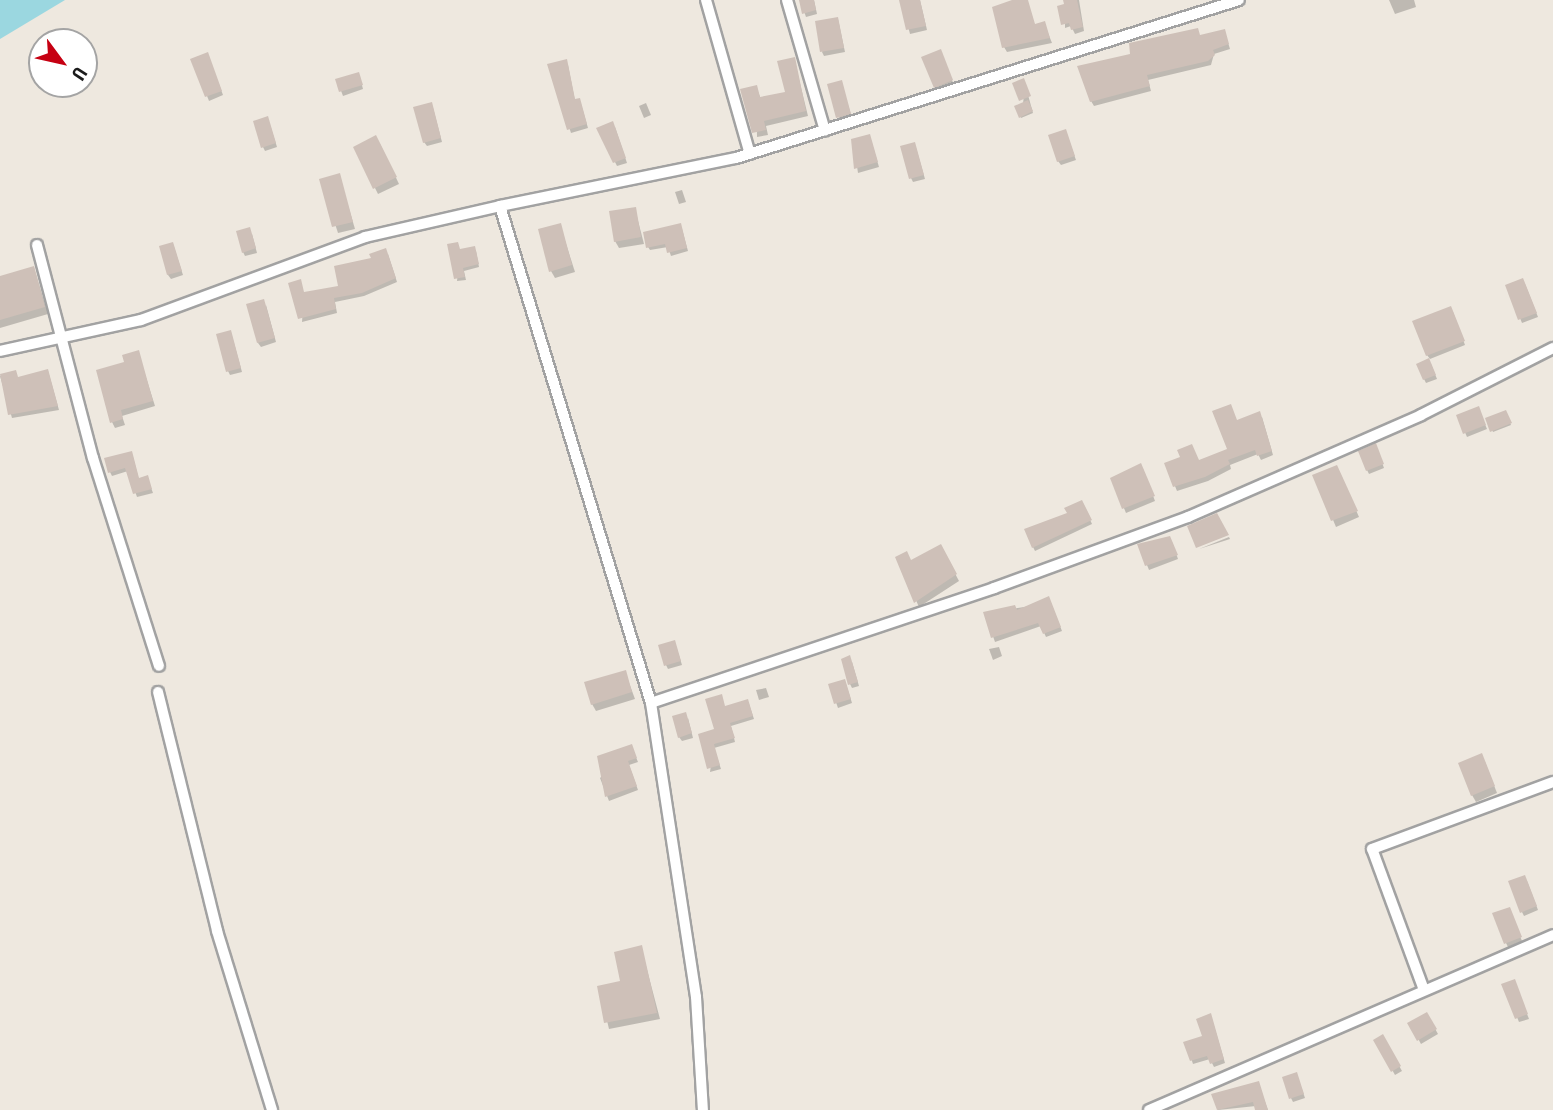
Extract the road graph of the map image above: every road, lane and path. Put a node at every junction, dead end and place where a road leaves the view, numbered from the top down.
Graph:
1 (706, 0) edge
2 (787, 0) edge
3 (1235, 1) edge
4 (825, 131) junction
5 (751, 154) junction
6 (500, 206) junction
7 (37, 245) dead end
8 (62, 337) junction
9 (1553, 348) edge
10 (0, 351) edge
11 (159, 666) dead end
12 (158, 692) dead end
13 (651, 703) junction
14 (1553, 782) edge
15 (1553, 935) edge
16 (1424, 989) junction
17 (272, 1110) edge
18 (703, 1110) edge
19 (1149, 1110) edge

1 - 5 street
2 - 4 street
3 - 4 street
4 - 5 street
5 - 6 street
6 - 8 street
6 - 13 street
7 - 8 street
8 - 10 street
8 - 11 street
9 - 13 street
12 - 17 street
13 - 18 street
14 - 16 street
15 - 16 street
16 - 19 street

